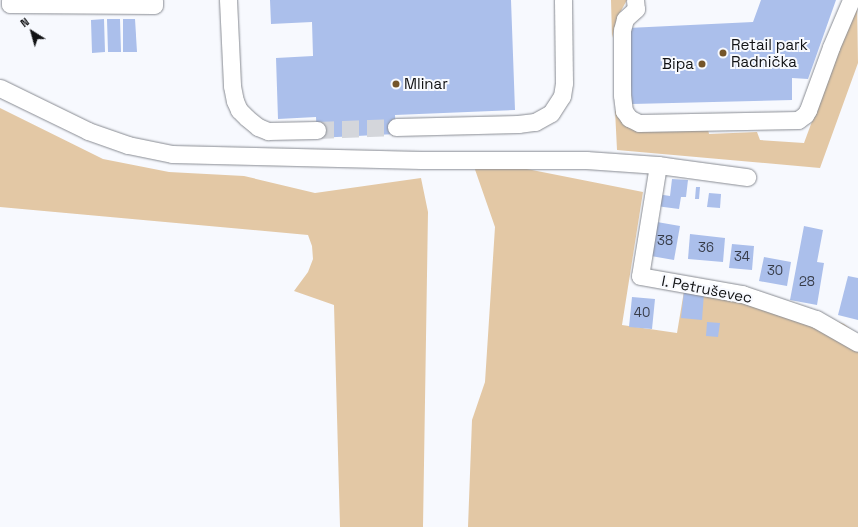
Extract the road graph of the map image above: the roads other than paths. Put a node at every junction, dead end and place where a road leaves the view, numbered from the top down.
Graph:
1 (10, 0) edge
2 (154, 0) edge
3 (228, 0) edge
4 (563, 0) edge
5 (851, 0) edge
6 (636, 4) edge
7 (0, 88) edge
8 (396, 127) tunnel mouth
9 (317, 130) tunnel mouth
10 (658, 165) junction
11 (747, 177) dead end
12 (858, 343) edge

1 - 2 street
3 - 9 street
4 - 8 street
5 - 6 street
7 - 10 street
10 - 11 street
10 - 12 street, I. Petruševec

